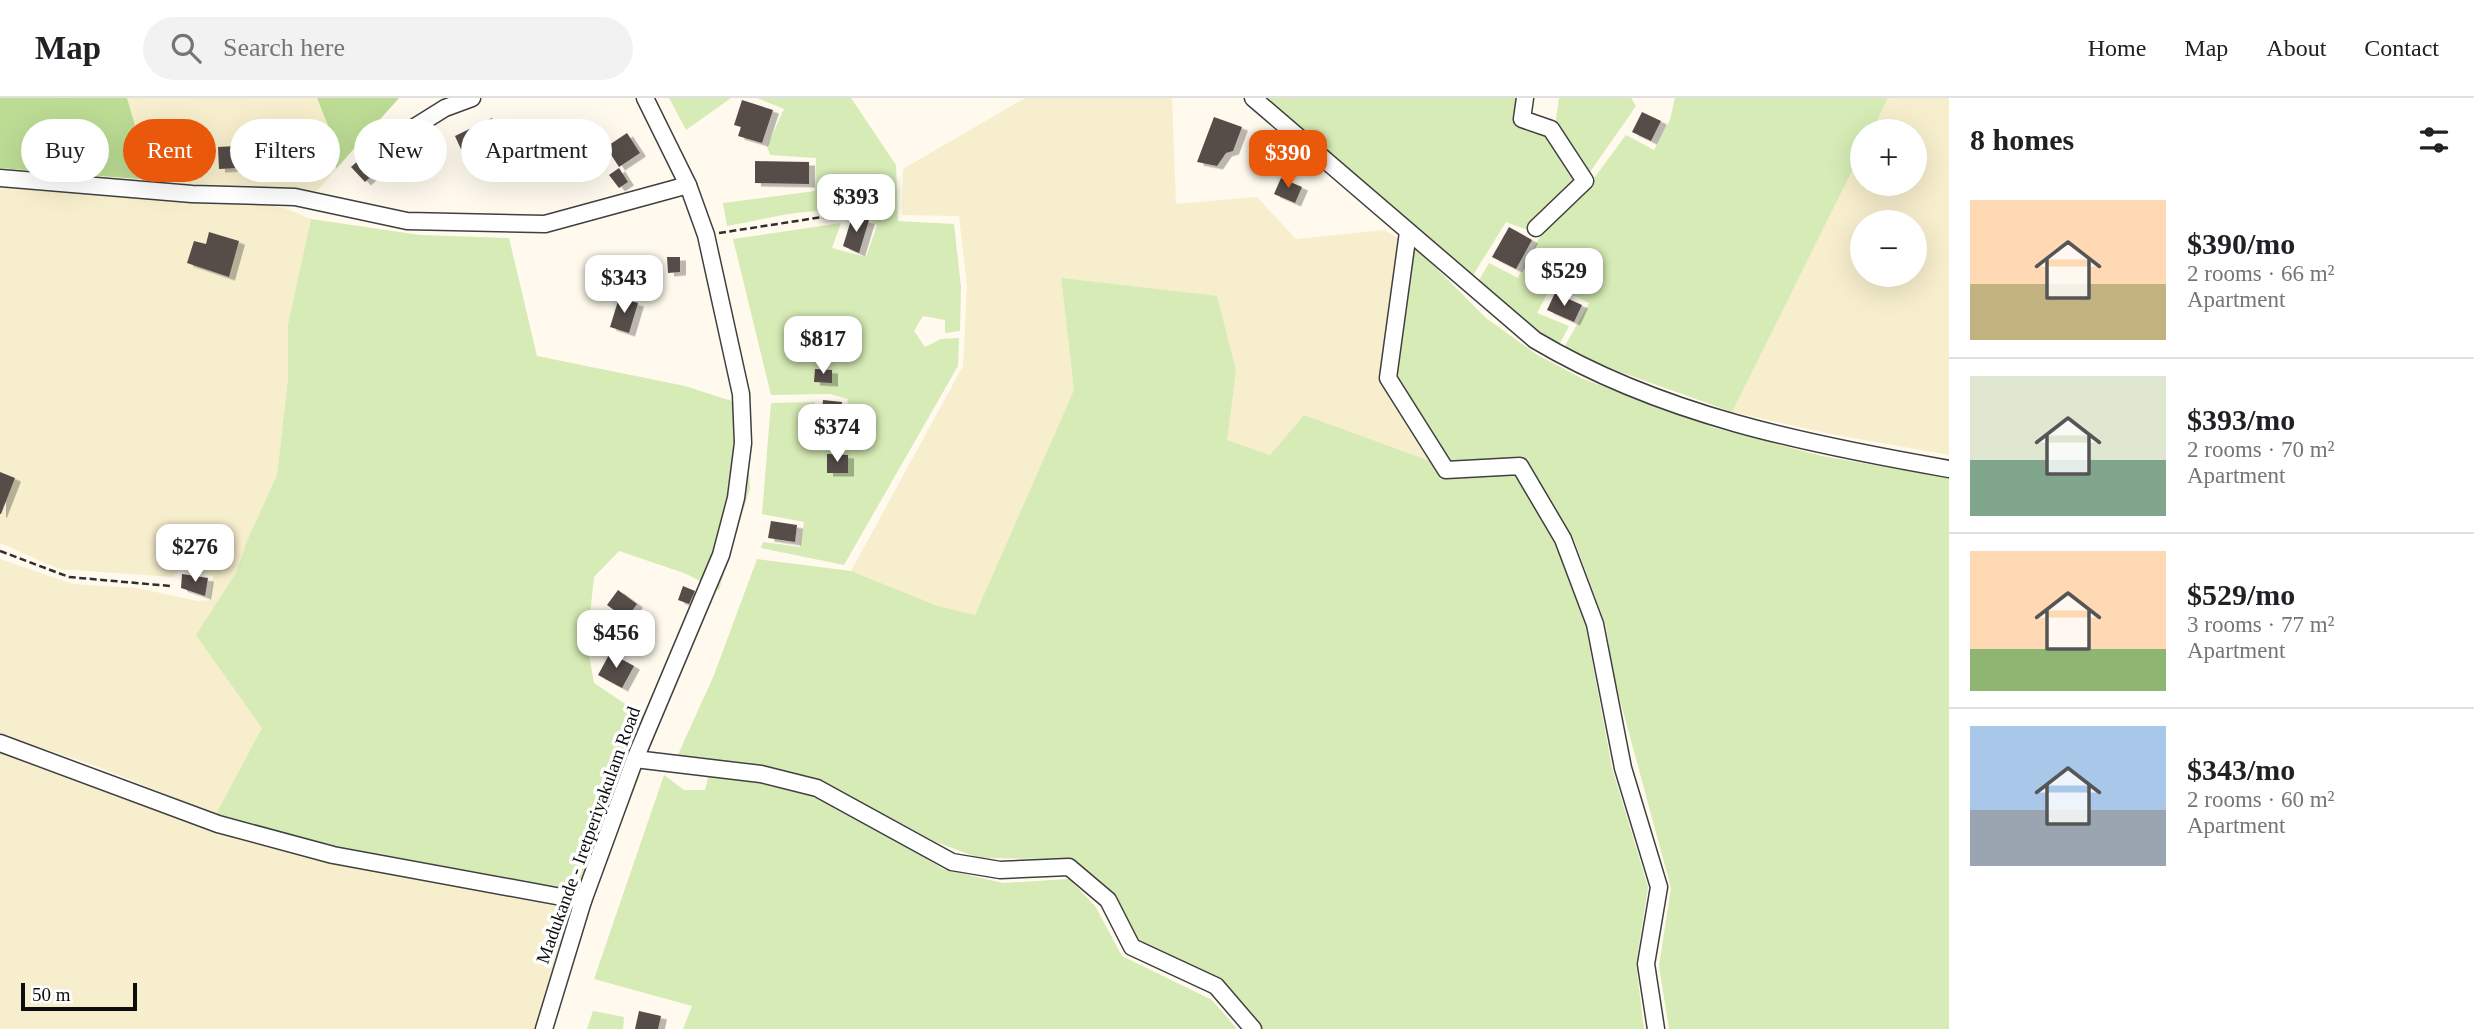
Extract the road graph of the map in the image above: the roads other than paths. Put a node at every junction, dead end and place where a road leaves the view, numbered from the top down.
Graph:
1 (472, 98) edge
2 (645, 98) edge
3 (1253, 98) edge
4 (1525, 98) edge
5 (427, 119) edge
6 (0, 178) edge
7 (688, 185) junction
8 (1536, 228) dead end
9 (1408, 232) junction
10 (1949, 469) edge
11 (0, 743) edge
12 (635, 759) junction
13 (583, 901) junction
14 (544, 1029) edge
15 (1253, 1029) edge
16 (1657, 1029) edge

1 - 5 street
2 - 7 street, Madukande - Iretperiyakulam Road
3 - 9 street
4 - 8 street
6 - 7 street
7 - 12 street, Madukande - Iretperiyakulam Road
9 - 10 street
9 - 16 street
11 - 13 street
12 - 13 street, Madukande - Iretperiyakulam Road
12 - 15 street
13 - 14 street, Madukande - Iretperiyakulam Road

